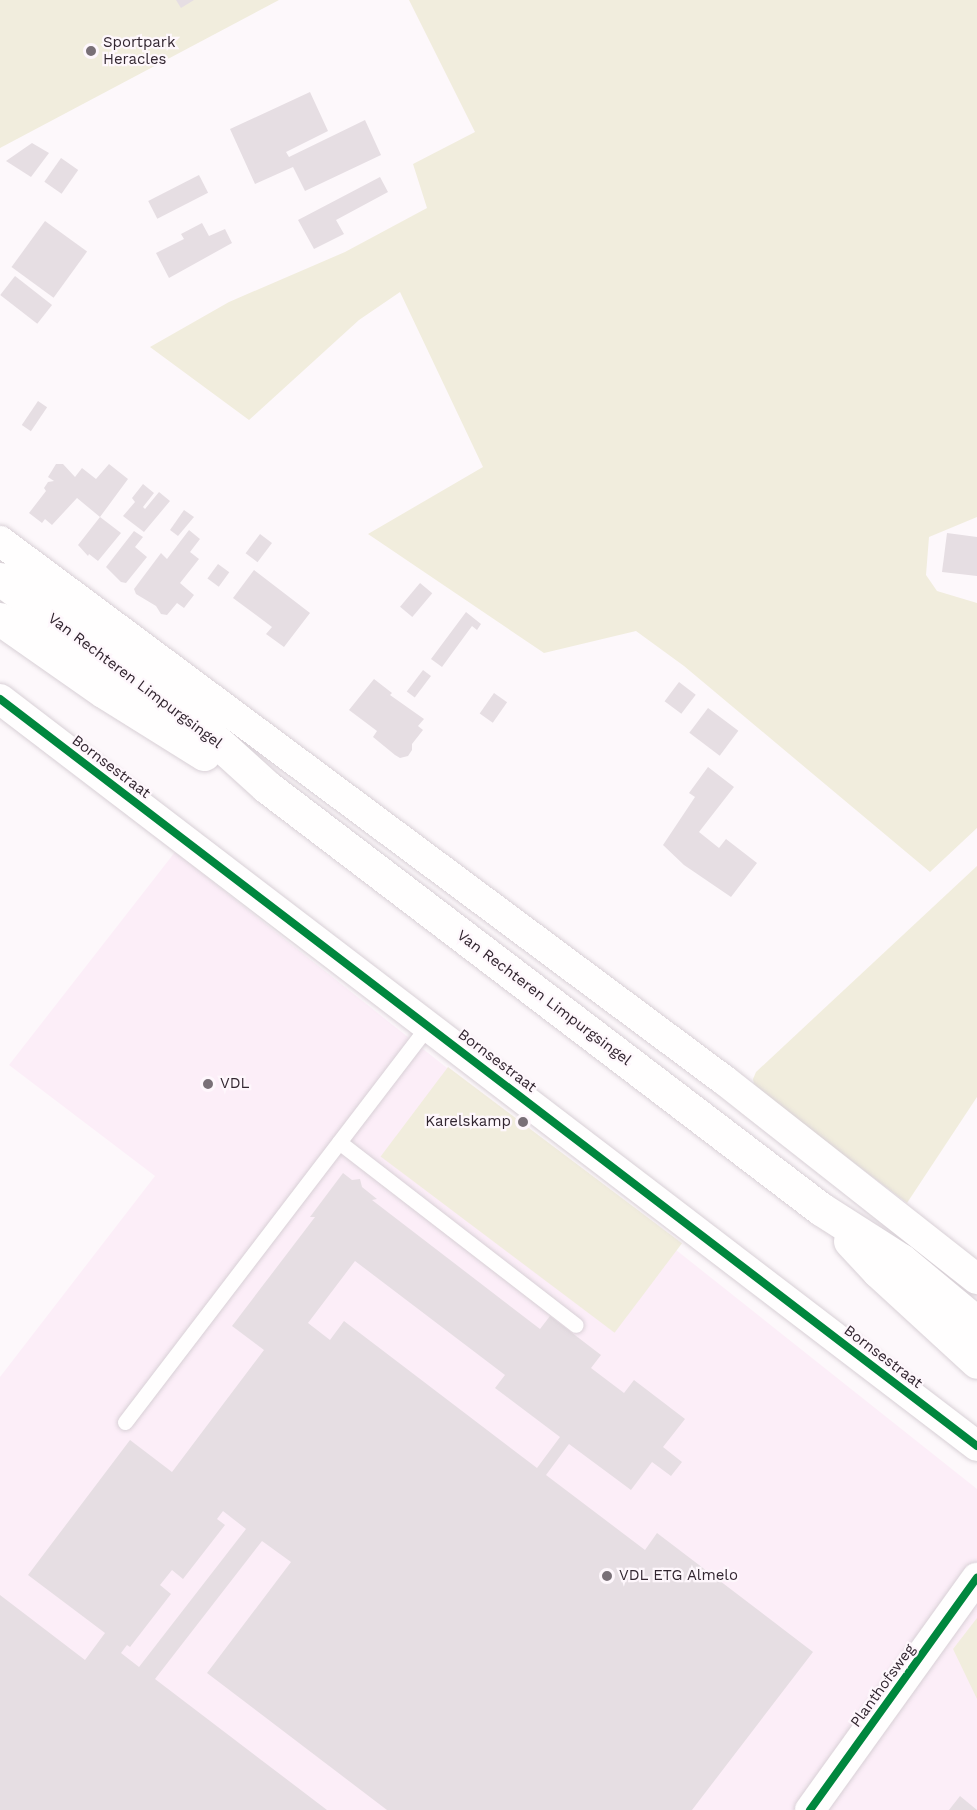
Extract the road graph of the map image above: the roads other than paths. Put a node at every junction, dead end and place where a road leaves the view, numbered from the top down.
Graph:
1 (0, 541) edge
2 (0, 579) edge
3 (0, 619) edge
4 (0, 699) edge
5 (267, 787) junction
6 (428, 1025) junction
7 (339, 1142) junction
8 (821, 1209) junction
9 (977, 1279) edge
10 (977, 1323) edge
11 (576, 1325) dead end
12 (977, 1362) edge
13 (125, 1422) dead end
14 (977, 1446) edge
15 (977, 1578) edge
16 (810, 1810) edge

1 - 9 street
2 - 5 main road, Van Rechteren Limpurgsingel
3 - 5 main road, Van Rechteren Limpurgsingel
4 - 6 street, Bornsestraat
5 - 8 main road, Van Rechteren Limpurgsingel
6 - 7 lane
6 - 14 street, Bornsestraat
7 - 11 lane
7 - 13 lane
8 - 10 main road, Van Rechteren Limpurgsingel
8 - 12 main road, Van Rechteren Limpurgsingel
15 - 16 street, Planthofsweg

